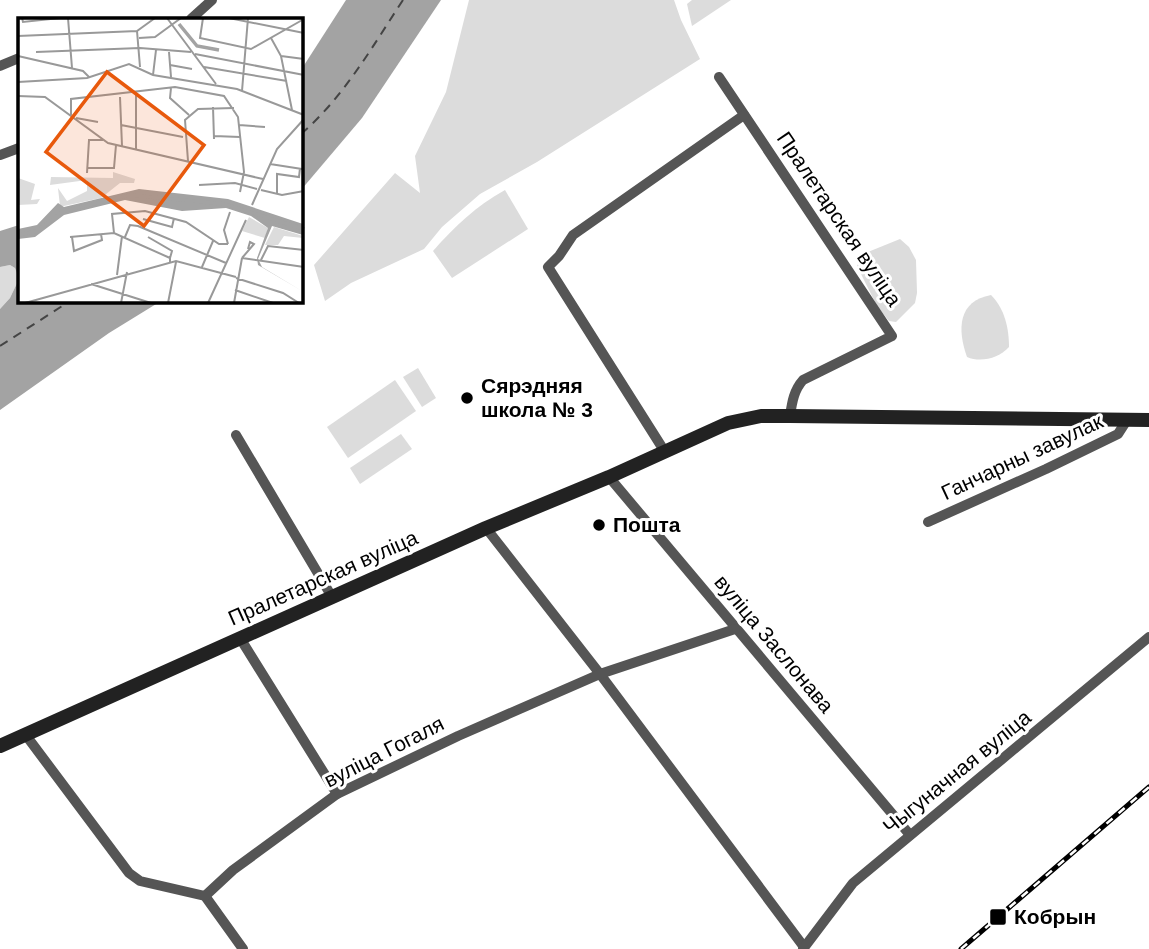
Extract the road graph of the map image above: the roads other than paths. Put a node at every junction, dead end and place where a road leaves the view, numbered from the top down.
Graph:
1 (212, 0) edge
2 (192, 18) edge
3 (18, 58) edge
4 (0, 66) edge
5 (719, 77) dead end
6 (744, 115) junction
7 (18, 148) edge
8 (0, 155) edge
9 (790, 416) junction
10 (1127, 420) junction
11 (1149, 420) edge
12 (236, 435) dead end
13 (664, 452) junction
14 (609, 477) junction
15 (928, 522) dead end
16 (486, 528) junction
17 (332, 597) junction
18 (735, 629) junction
19 (1149, 637) edge
20 (240, 638) junction
21 (600, 674) junction
22 (25, 734) junction
23 (0, 746) edge
24 (337, 794) junction
25 (910, 835) junction
26 (205, 896) junction
27 (804, 948) edge
28 (243, 949) edge

1 - 2 street
3 - 4 street
5 - 6 street, Пралетарская вуліца
6 - 9 street, Пралетарская вуліца
6 - 13 street
7 - 8 street
9 - 10 main road, Пралетарская вуліца
9 - 13 main road, Пралетарская вуліца
10 - 11 main road, Пралетарская вуліца
10 - 15 street, Ганчарны завулак
12 - 17 street
13 - 14 main road, Пралетарская вуліца
14 - 16 main road, Пралетарская вуліца
14 - 18 street, вуліца Заслонава
16 - 17 main road, Пралетарская вуліца
16 - 21 street
17 - 20 main road, Пралетарская вуліца
18 - 21 street, вуліца Гогаля
18 - 25 street, вуліца Заслонава
19 - 25 street, Чыгуначная вуліца
20 - 22 main road, Пралетарская вуліца
20 - 24 street
21 - 24 street, вуліца Гогаля
21 - 27 street
22 - 23 main road, Пралетарская вуліца
22 - 26 street
24 - 26 street, вуліца Гогаля
25 - 27 street, Чыгуначная вуліца
26 - 28 street

